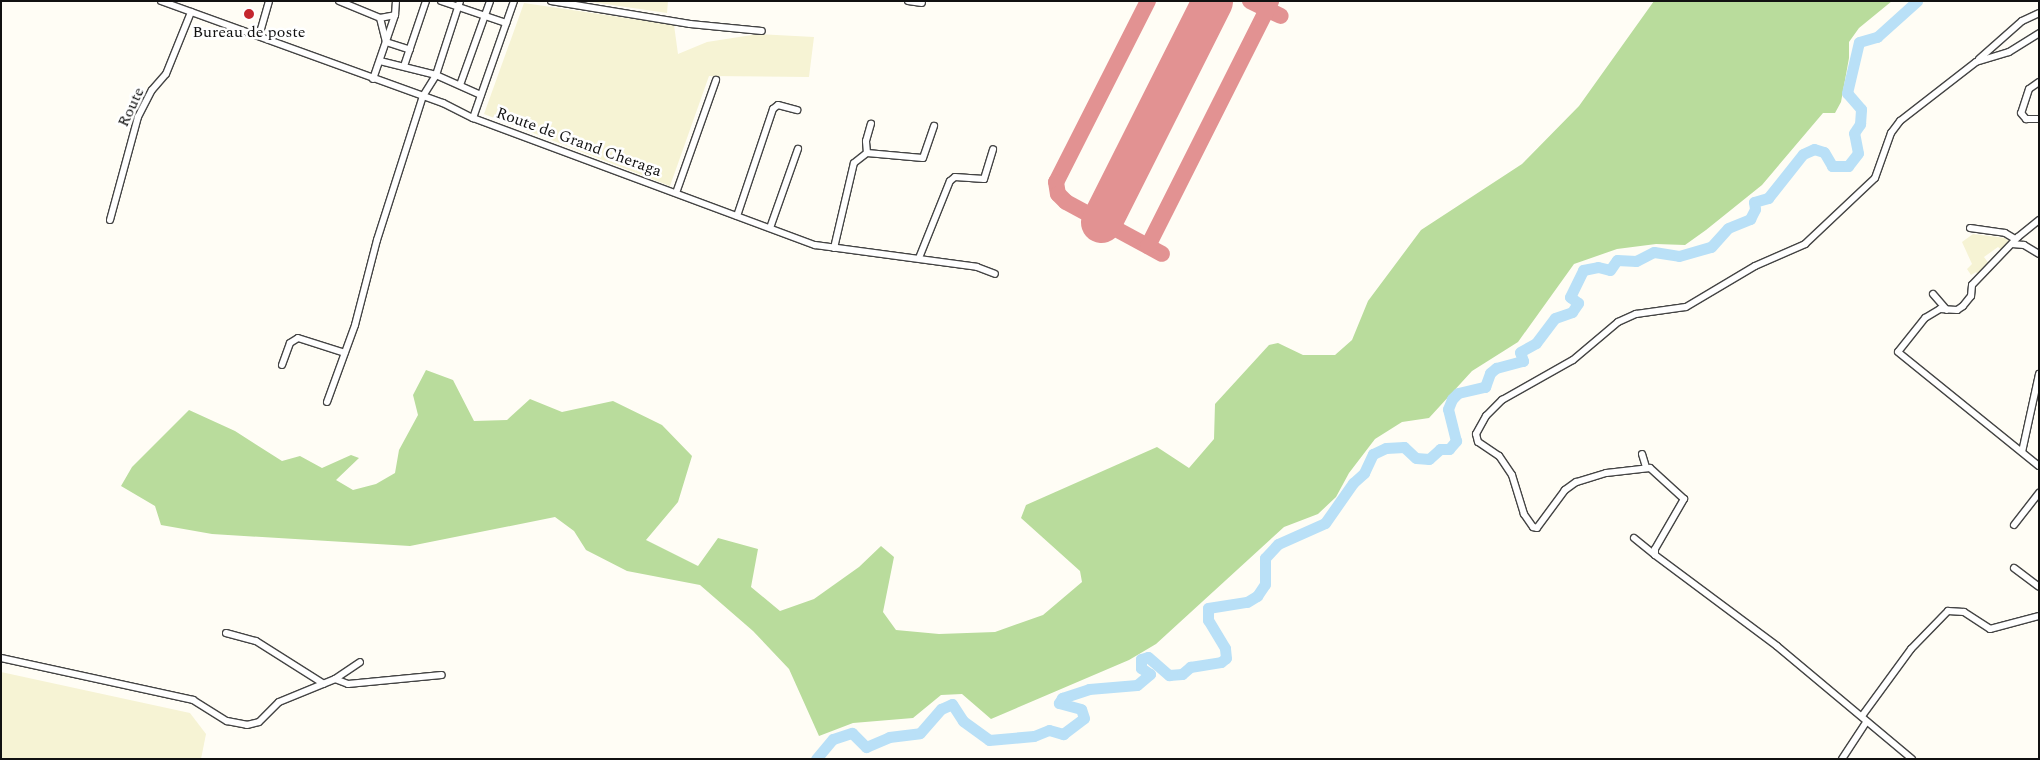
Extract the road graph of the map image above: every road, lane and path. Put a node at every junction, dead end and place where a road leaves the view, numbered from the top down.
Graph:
1 (162, 1) edge
2 (269, 1) edge
3 (339, 1) edge
4 (363, 1) edge
5 (396, 1) edge
6 (426, 1) edge
7 (441, 1) edge
8 (490, 1) edge
9 (514, 1) edge
10 (551, 1) edge
11 (908, 1) edge
12 (922, 3) dead end
13 (459, 4) edge
14 (361, 10) junction
15 (191, 12) junction
16 (2039, 13) edge
17 (394, 15) junction
18 (485, 16) junction
19 (380, 18) junction
20 (506, 23) junction
21 (762, 31) dead end
22 (2039, 33) edge
23 (259, 36) junction
24 (386, 42) junction
25 (410, 50) junction
26 (380, 61) junction
27 (1976, 62) junction
28 (404, 66) junction
29 (436, 75) junction
30 (374, 79) junction
31 (716, 80) dead end
32 (2039, 82) edge
33 (460, 85) junction
34 (481, 95) junction
35 (424, 96) junction
36 (796, 110) dead end
37 (473, 118) junction
38 (2039, 118) edge
39 (871, 124) dead end
40 (934, 126) dead end
41 (798, 149) dead end
42 (993, 149) dead end
43 (868, 153) junction
44 (676, 193) junction
45 (737, 216) junction
46 (110, 220) dead end
47 (2039, 220) edge
48 (770, 228) junction
49 (1970, 228) dead end
50 (2014, 241) junction
51 (834, 248) junction
52 (2039, 254) edge
53 (919, 258) junction
54 (995, 274) dead end
55 (1933, 294) dead end
56 (1947, 310) junction
57 (345, 352) junction
58 (282, 365) dead end
59 (2039, 374) edge
60 (327, 402) dead end
61 (2022, 452) junction
62 (1642, 454) dead end
63 (2039, 466) edge
64 (1646, 467) junction
65 (2039, 492) edge
66 (2014, 525) dead end
67 (1634, 538) dead end
68 (1655, 555) junction
69 (2014, 568) dead end
70 (2039, 587) edge
71 (2039, 616) edge
72 (226, 633) dead end
73 (1, 658) edge
74 (360, 662) dead end
75 (442, 675) dead end
76 (335, 679) junction
77 (324, 684) junction
78 (1864, 718) junction
79 (1842, 759) edge
80 (1912, 759) edge

1 - 15 street, Route de Grand Cheraga
2 - 23 street
3 - 14 street
4 - 14 street
5 - 17 street
6 - 25 street
7 - 13 street
8 - 18 street
9 - 20 street
10 - 21 street
11 - 12 street
13 - 18 street
13 - 29 street
14 - 19 street
15 - 23 street, Route de Grand Cheraga
15 - 46 street, Route
16 - 27 street
17 - 19 street
17 - 24 street
18 - 20 street
18 - 33 street
19 - 24 street
20 - 34 street
22 - 27 street
23 - 30 street, Route de Grand Cheraga
24 - 25 street
24 - 26 street
25 - 28 street
26 - 28 street
26 - 30 street
27 - 64 street
28 - 29 street
29 - 33 street
29 - 35 street
30 - 35 street, Route de Grand Cheraga
31 - 44 street
32 - 38 street
33 - 34 street
34 - 37 street
35 - 37 street, Route de Grand Cheraga
35 - 57 street
36 - 45 street
37 - 44 street, Route de Grand Cheraga
39 - 43 street
40 - 43 street
41 - 48 street
42 - 53 street
43 - 51 street
44 - 45 street, Route de Grand Cheraga
45 - 48 street, Route de Grand Cheraga
47 - 50 street
48 - 51 street, Route de Grand Cheraga
49 - 50 street
50 - 52 street
50 - 56 street
51 - 53 street, Route de Grand Cheraga
53 - 54 street, Route de Grand Cheraga
55 - 56 street
56 - 61 street
57 - 58 street
57 - 60 street
59 - 61 street
61 - 63 street
62 - 64 street
64 - 68 street
65 - 66 street
67 - 68 street
68 - 78 street
69 - 70 street
71 - 78 street
72 - 77 street
73 - 77 street
74 - 76 street
75 - 76 street
76 - 77 street
78 - 79 street
78 - 80 street

